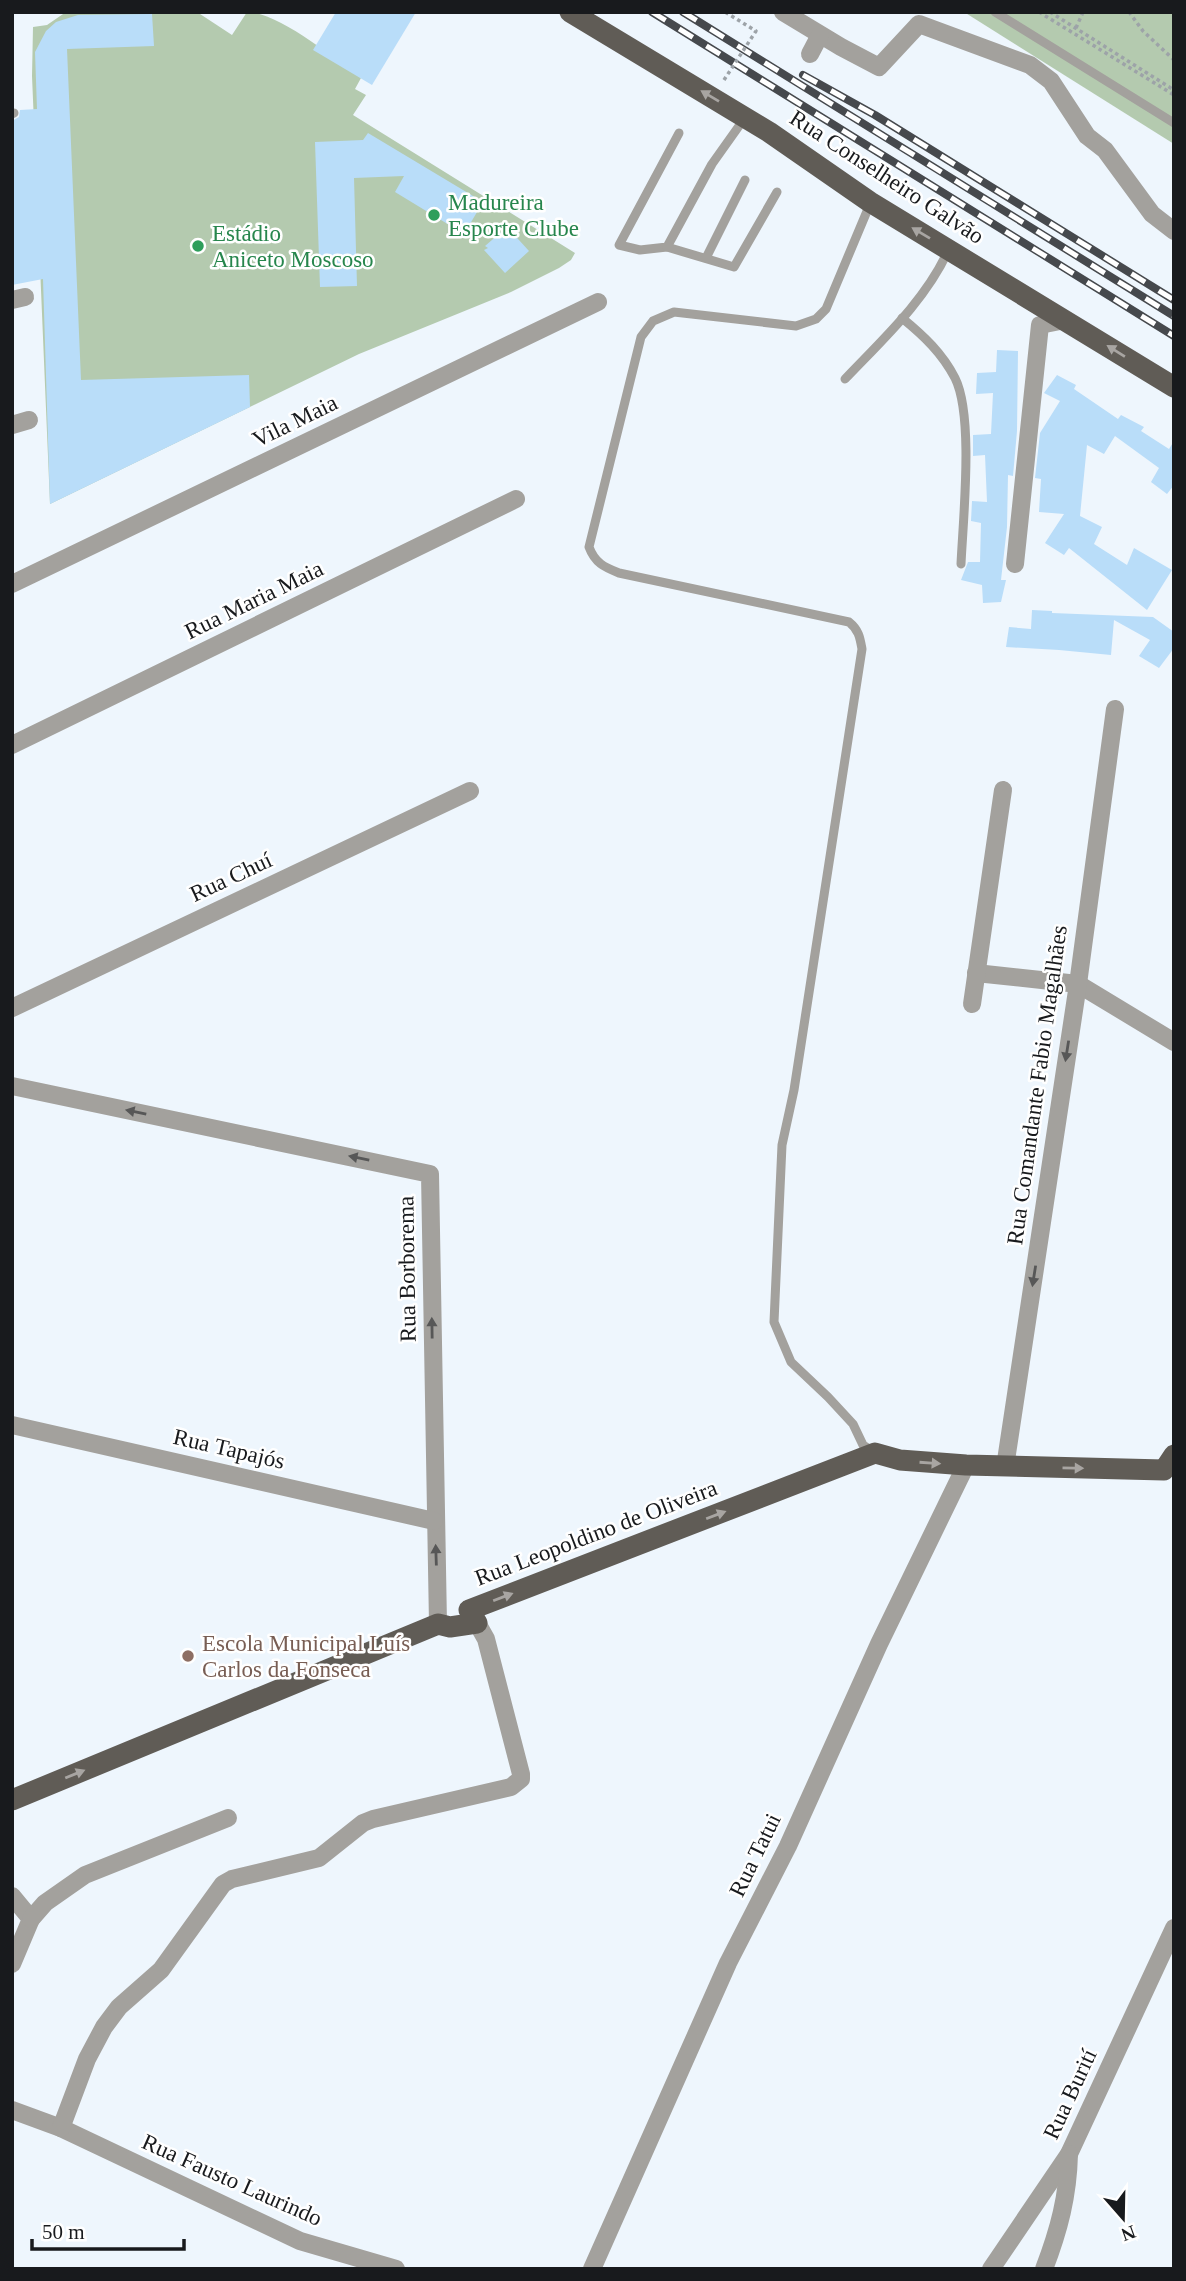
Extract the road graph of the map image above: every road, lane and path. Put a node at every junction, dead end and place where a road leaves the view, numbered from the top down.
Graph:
1 (570, 12) edge
2 (725, 12) edge
3 (783, 12) edge
4 (995, 12) edge
5 (1039, 12) edge
6 (1050, 12) edge
7 (1083, 12) edge
8 (1129, 12) edge
9 (1074, 30) junction
10 (820, 35) junction
11 (810, 54) dead end
12 (1174, 60) edge
13 (724, 80) dead end
14 (1174, 90) edge
15 (1174, 95) edge
16 (745, 118) junction
17 (1174, 123) edge
18 (679, 133) dead end
19 (745, 180) dead end
20 (777, 192) dead end
21 (870, 202) junction
22 (1174, 231) edge
23 (667, 247) junction
24 (949, 250) junction
25 (706, 258) junction
26 (598, 302) dead end
27 (902, 318) junction
28 (1065, 320) junction
29 (845, 379) dead end
30 (1174, 387) edge
31 (516, 499) dead end
32 (961, 564) dead end
33 (1015, 564) dead end
34 (12, 584) edge
35 (1115, 709) dead end
36 (12, 745) edge
37 (1003, 790) dead end
38 (471, 791) dead end
39 (976, 973) junction
40 (1078, 984) junction
41 (972, 1004) dead end
42 (12, 1008) edge
43 (1174, 1042) edge
44 (12, 1086) edge
45 (12, 1425) edge
46 (875, 1453) junction
47 (1169, 1462) edge
48 (966, 1465) junction
49 (1005, 1467) junction
50 (435, 1521) junction
51 (438, 1623) junction
52 (477, 1623) junction
53 (12, 1800) edge
54 (228, 1818) dead end
55 (12, 1896) edge
56 (31, 1919) junction
57 (1174, 1928) edge
58 (12, 1964) edge
59 (12, 2110) edge
60 (61, 2128) junction
61 (1069, 2154) junction
62 (396, 2269) edge
63 (592, 2269) edge
64 (991, 2269) edge
65 (1044, 2269) edge

16 -> 1 main road, Rua Conselheiro Galvão
2 - 13 path, bridge
3 - 10 street
4 - 17 lane
5 - 9 path
6 - 9 path
7 - 9 path
8 - 12 path
9 - 14 path
9 - 15 path
10 - 11 street
10 - 22 street
16 - 21 main road, Rua Conselheiro Galvão
16 - 23 lane
18 - 23 lane
19 - 25 lane
20 - 25 lane
24 -> 21 main road, Rua Conselheiro Galvão
21 - 46 lane
23 - 25 lane
24 - 27 lane
24 - 28 main road, Rua Conselheiro Galvão
26 - 34 street, Vila Maia
27 - 29 lane
27 - 32 lane
30 -> 28 main road, Rua Conselheiro Galvão
28 - 33 street
31 - 36 street, Rua Maria Maia
35 - 40 street, Rua Comandante Fabio Magalhães
37 - 39 street
38 - 42 street, Rua Chuí
39 - 40 street
39 - 41 street
40 - 43 street
40 -> 49 street, Rua Comandante Fabio Magalhães
50 -> 44 street, Rua Borborema
45 - 50 street, Rua Tapajós
46 -> 48 main road
52 -> 46 main road, Rua Leopoldino de Oliveira
49 -> 47 main road
48 - 49 main road
48 - 63 street, Rua Tatui
51 -> 50 street, Rua Borborema
51 - 52 main road, Rua Leopoldino de Oliveira
53 -> 51 main road, Rua Leopoldino de Oliveira
52 - 60 street
54 - 56 street
55 - 56 street
56 - 58 street
57 - 61 street, Rua Burití
59 - 60 street, Rua Fausto Laurindo
60 - 62 street, Rua Fausto Laurindo
61 - 64 street, Rua Burití
61 - 65 street

